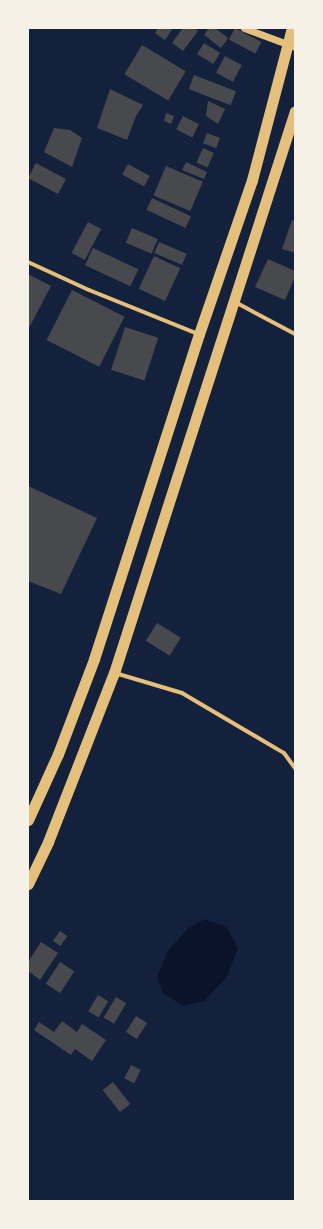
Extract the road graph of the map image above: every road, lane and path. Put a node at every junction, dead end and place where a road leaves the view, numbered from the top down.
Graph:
1 (244, 28) edge
2 (292, 28) edge
3 (291, 46) edge
4 (295, 111) edge
5 (28, 262) edge
6 (234, 301) junction
7 (199, 334) junction
8 (295, 334) edge
9 (114, 673) junction
10 (295, 768) edge
11 (28, 820) edge
12 (28, 884) edge

1 - 3 street
2 - 3 highway
3 - 7 highway
4 - 6 highway
5 - 7 street
6 - 8 street
6 - 9 highway
7 - 11 highway
9 - 10 street
9 - 12 highway

